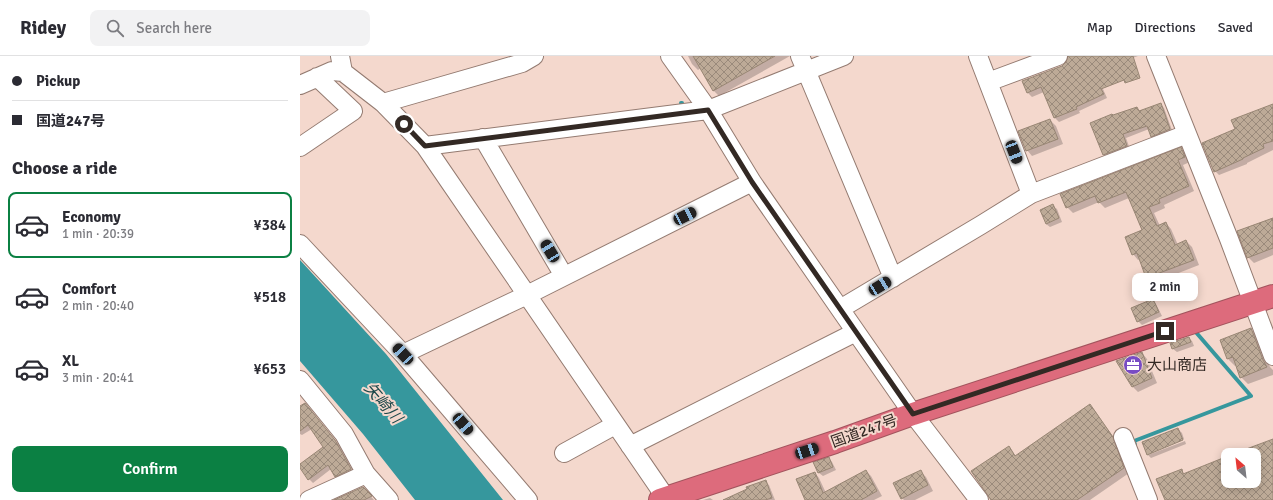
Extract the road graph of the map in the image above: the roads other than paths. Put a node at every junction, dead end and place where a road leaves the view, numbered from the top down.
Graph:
1 (534, 56) edge
2 (670, 56) edge
3 (844, 56) edge
4 (978, 56) edge
5 (1058, 56) edge
6 (1156, 56) edge
7 (803, 63) edge
8 (342, 64) edge
9 (317, 77) junction
10 (988, 82) junction
11 (300, 85) edge
12 (383, 103) junction
13 (708, 110) junction
14 (1187, 134) junction
15 (483, 138) junction
16 (425, 146) junction
17 (300, 147) edge
18 (752, 182) junction
19 (1030, 194) junction
20 (300, 244) edge
21 (564, 276) junction
22 (893, 278) junction
23 (527, 295) junction
24 (1263, 299) edge
25 (840, 309) junction
26 (856, 332) junction
27 (403, 354) junction
28 (1273, 356) edge
29 (300, 380) edge
30 (913, 414) junction
31 (615, 425) junction
32 (1123, 436) dead end
33 (630, 446) junction
34 (564, 453) dead end
35 (366, 474) junction
36 (663, 499) edge
37 (309, 500) edge
38 (389, 500) edge
39 (528, 500) edge
40 (979, 500) edge
41 (1148, 500) edge

1 - 12 street
2 - 13 street
3 - 7 street
4 - 10 street
5 - 10 street
6 - 14 street
7 - 13 street
7 - 22 street
8 - 9 street
8 - 12 street
9 - 11 street
9 - 17 street
10 - 19 street
12 - 16 street
13 - 15 street
13 - 18 street
14 - 19 street
14 - 24 street
15 - 16 street
15 - 21 street
16 - 23 street
18 - 21 street
18 - 25 street
19 - 22 street
20 - 27 street
21 - 23 street
22 - 25 street
23 - 27 street
23 - 31 street
24 - 28 street
24 - 30 highway, 国道247号
25 - 26 street
26 - 30 street
26 - 33 street
27 - 39 street
29 - 35 street
30 - 36 highway, 国道247号
30 - 40 street
31 - 33 street
31 - 34 street
32 - 41 street
33 - 36 street
35 - 37 street
35 - 38 street

